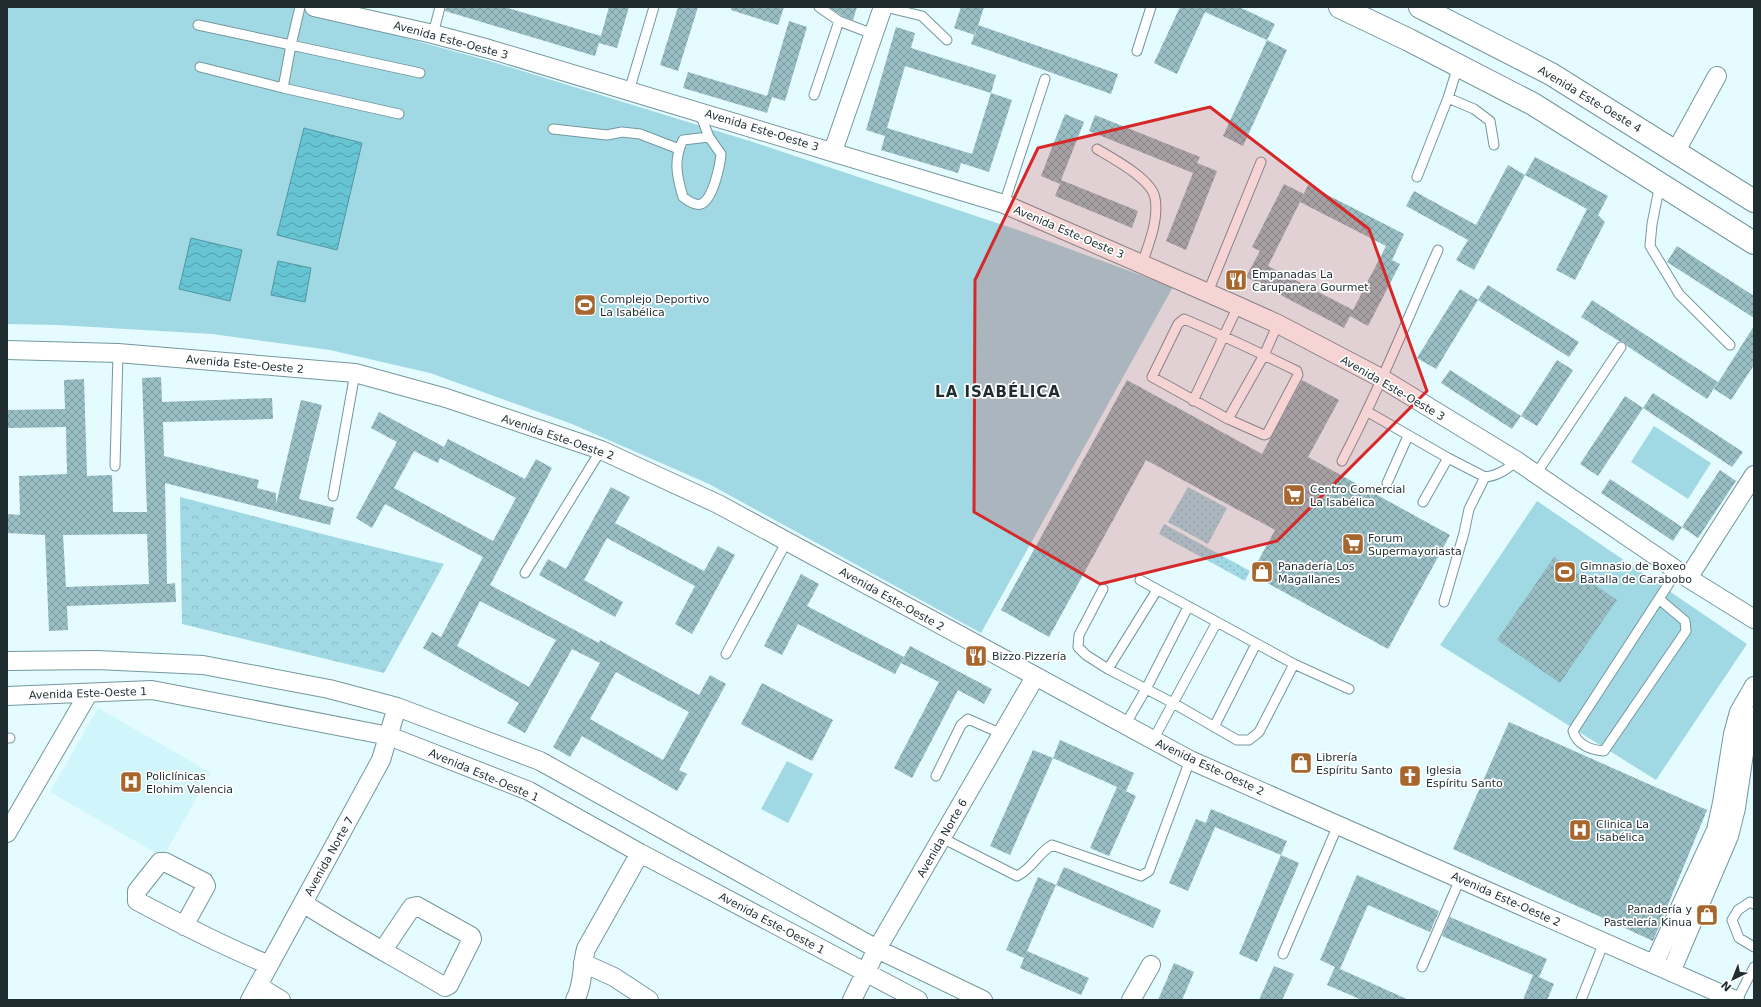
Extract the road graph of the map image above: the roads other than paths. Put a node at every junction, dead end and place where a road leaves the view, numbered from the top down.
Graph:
1 (300, 7) edge
2 (314, 7) edge
3 (440, 7) edge
4 (654, 7) edge
5 (819, 7) edge
6 (884, 7) edge
7 (1151, 7) edge
8 (1340, 7) edge
9 (1431, 9) edge
10 (923, 12) edge
11 (840, 21) junction
12 (198, 25) dead end
13 (433, 34) junction
14 (874, 34) junction
15 (948, 40) dead end
16 (291, 45) junction
17 (1137, 51) dead end
18 (1458, 66) junction
19 (200, 67) dead end
20 (420, 73) dead end
21 (1717, 76) dead end
22 (1045, 79) dead end
23 (283, 88) junction
24 (629, 91) junction
25 (814, 96) dead end
26 (1448, 98) junction
27 (698, 111) junction
28 (399, 114) dead end
29 (553, 129) dead end
30 (709, 137) junction
31 (1494, 146) dead end
32 (679, 149) junction
33 (1097, 149) dead end
34 (833, 151) junction
35 (1676, 151) junction
36 (1261, 162) dead end
37 (1417, 177) dead end
38 (1660, 182) junction
39 (1754, 201) edge
40 (1004, 204) junction
41 (1754, 243) edge
42 (1438, 250) dead end
43 (1142, 264) junction
44 (1208, 292) junction
45 (1238, 306) junction
46 (1278, 324) junction
47 (1224, 336) junction
48 (1730, 345) dead end
49 (1621, 347) dead end
50 (7, 350) edge
51 (118, 353) junction
52 (1264, 355) junction
53 (355, 373) junction
54 (1381, 378) junction
55 (1193, 401) junction
56 (1368, 412) junction
57 (1228, 419) junction
58 (1408, 436) junction
59 (601, 450) junction
60 (1448, 458) junction
61 (1342, 461) dead end
62 (1517, 461) junction
63 (115, 466) dead end
64 (1536, 474) junction
65 (1754, 475) edge
66 (1485, 477) junction
67 (1387, 483) dead end
68 (333, 496) dead end
69 (1423, 502) dead end
70 (787, 541) junction
71 (525, 573) dead end
72 (1683, 574) junction
73 (1140, 580) dead end
74 (1103, 589) dead end
75 (1157, 590) junction
76 (1659, 598) junction
77 (1444, 602) dead end
78 (1188, 607) junction
79 (1754, 619) edge
80 (1216, 622) junction
81 (1256, 644) junction
82 (726, 654) dead end
83 (7, 661) edge
84 (1294, 664) junction
85 (1108, 669) junction
86 (1035, 677) junction
87 (1754, 686) edge
88 (1146, 689) junction
89 (1349, 689) dead end
90 (88, 694) junction
91 (7, 696) edge
92 (1173, 703) junction
93 (397, 707) junction
94 (1754, 716) edge
95 (1125, 725) junction
96 (1214, 727) junction
97 (1002, 734) junction
98 (389, 736) junction
99 (1153, 740) junction
100 (1190, 760) junction
101 (936, 776) dead end
102 (1338, 825) junction
103 (7, 833) edge
104 (942, 838) junction
105 (640, 853) junction
106 (1460, 879) junction
107 (303, 903) junction
108 (1754, 904) edge
109 (184, 926) dead end
110 (1604, 942) junction
111 (1754, 948) edge
112 (383, 950) junction
113 (877, 950) junction
114 (1283, 954) dead end
115 (583, 962) junction
116 (1654, 964) junction
117 (269, 965) junction
118 (1151, 965) dead end
119 (1422, 967) dead end
120 (1754, 967) edge
121 (1671, 972) junction
122 (866, 973) junction
123 (254, 993) edge
124 (281, 1000) edge
125 (575, 1000) edge
126 (649, 1000) edge
127 (852, 1000) edge
128 (918, 1000) edge
129 (983, 1000) edge
130 (1131, 1000) edge
131 (1581, 1000) edge
132 (1736, 1000) edge

1 - 16 lane
2 - 13 street, Avenida Este-Oeste 3
3 - 13 lane
4 - 24 lane
5 - 11 lane
6 - 10 lane
6 - 14 street
7 - 17 lane
8 - 18 main road
9 - 35 main road, Avenida Este-Oeste 4
10 - 15 lane
11 - 14 lane
11 - 25 lane
12 - 16 lane
13 - 24 street, Avenida Este-Oeste 3
14 - 34 street
16 - 20 lane
16 - 23 lane
18 - 26 lane
18 - 38 main road
19 - 23 lane
21 - 35 street
22 - 40 lane
23 - 28 lane
24 - 27 street, Avenida Este-Oeste 3
26 - 31 lane
26 - 37 lane
27 - 30 lane
27 - 34 street, Avenida Este-Oeste 3
29 - 32 lane
30 - 32 lane
30 - 32 lane
33 - 43 lane
34 - 40 street, Avenida Este-Oeste 3
35 - 39 main road, Avenida Este-Oeste 4
36 - 44 lane
38 - 41 main road
38 - 48 lane
40 - 43 street, Avenida Este-Oeste 3
42 - 54 lane
43 - 44 street, Avenida Este-Oeste 3
44 - 45 street, Avenida Este-Oeste 3
45 - 46 street, Avenida Este-Oeste 3
45 - 47 lane
46 - 52 lane
46 - 54 street, Avenida Este-Oeste 3
47 - 52 lane
47 - 55 lane
47 - 55 lane
49 - 64 lane
50 - 51 street, Avenida Este-Oeste 2
51 - 53 street, Avenida Este-Oeste 2
51 - 63 lane
52 - 57 lane
52 - 57 lane
53 - 59 street, Avenida Este-Oeste 2
53 - 68 lane
54 - 56 lane
54 - 62 street, Avenida Este-Oeste 3
55 - 57 lane
56 - 58 lane
56 - 61 lane
58 - 60 lane
58 - 67 lane
59 - 70 street, Avenida Este-Oeste 2
59 - 71 lane
60 - 66 lane
60 - 69 lane
62 - 64 street, Avenida Este-Oeste 3
62 - 66 lane
64 - 72 street, Avenida Este-Oeste 3
65 - 72 street
66 - 77 lane
70 - 82 lane
70 - 86 street, Avenida Este-Oeste 2
72 - 76 lane
72 - 79 street, Avenida Este-Oeste 3
73 - 75 lane
74 - 85 lane
75 - 78 lane
75 - 85 lane
76 - 76 lane
78 - 80 lane
78 - 88 lane
80 - 81 lane
80 - 92 lane
81 - 84 lane
81 - 96 lane
83 - 93 street
84 - 89 lane
84 - 96 lane
85 - 88 lane
86 - 95 street, Avenida Este-Oeste 2
86 - 97 street, Avenida Norte 6
87 - 116 street
88 - 92 lane
88 - 95 lane
90 - 91 street, Avenida Este-Oeste 1
90 - 98 street, Avenida Este-Oeste 1
90 - 103 street
92 - 96 lane
92 - 99 lane
93 - 98 street, Avenida Norte 7
93 - 113 street
94 - 121 street
95 - 99 street, Avenida Este-Oeste 2
97 - 101 lane
97 - 104 street, Avenida Norte 6
98 - 105 street, Avenida Este-Oeste 1
98 - 107 street, Avenida Norte 7
99 - 100 street, Avenida Este-Oeste 2
100 - 102 street, Avenida Este-Oeste 2
100 - 104 lane
102 - 106 street, Avenida Este-Oeste 2
102 - 114 lane
104 - 113 street, Avenida Norte 6
105 - 115 street
105 - 122 street, Avenida Este-Oeste 1
106 - 110 street, Avenida Este-Oeste 2
106 - 119 lane
107 - 112 street
107 - 117 street, Avenida Norte 7
108 - 111 lane
109 - 117 street
110 - 116 street, Avenida Este-Oeste 2
110 - 131 lane
112 - 112 street
113 - 122 street, Avenida Norte 6
113 - 129 street
115 - 125 street
115 - 126 street
116 - 121 street, Avenida Este-Oeste 2
117 - 123 street, Avenida Norte 7
118 - 130 street
120 - 132 lane
121 - 132 street, Avenida Este-Oeste 2
122 - 127 street, Avenida Norte 6
122 - 128 street, Avenida Este-Oeste 1
123 - 124 street

